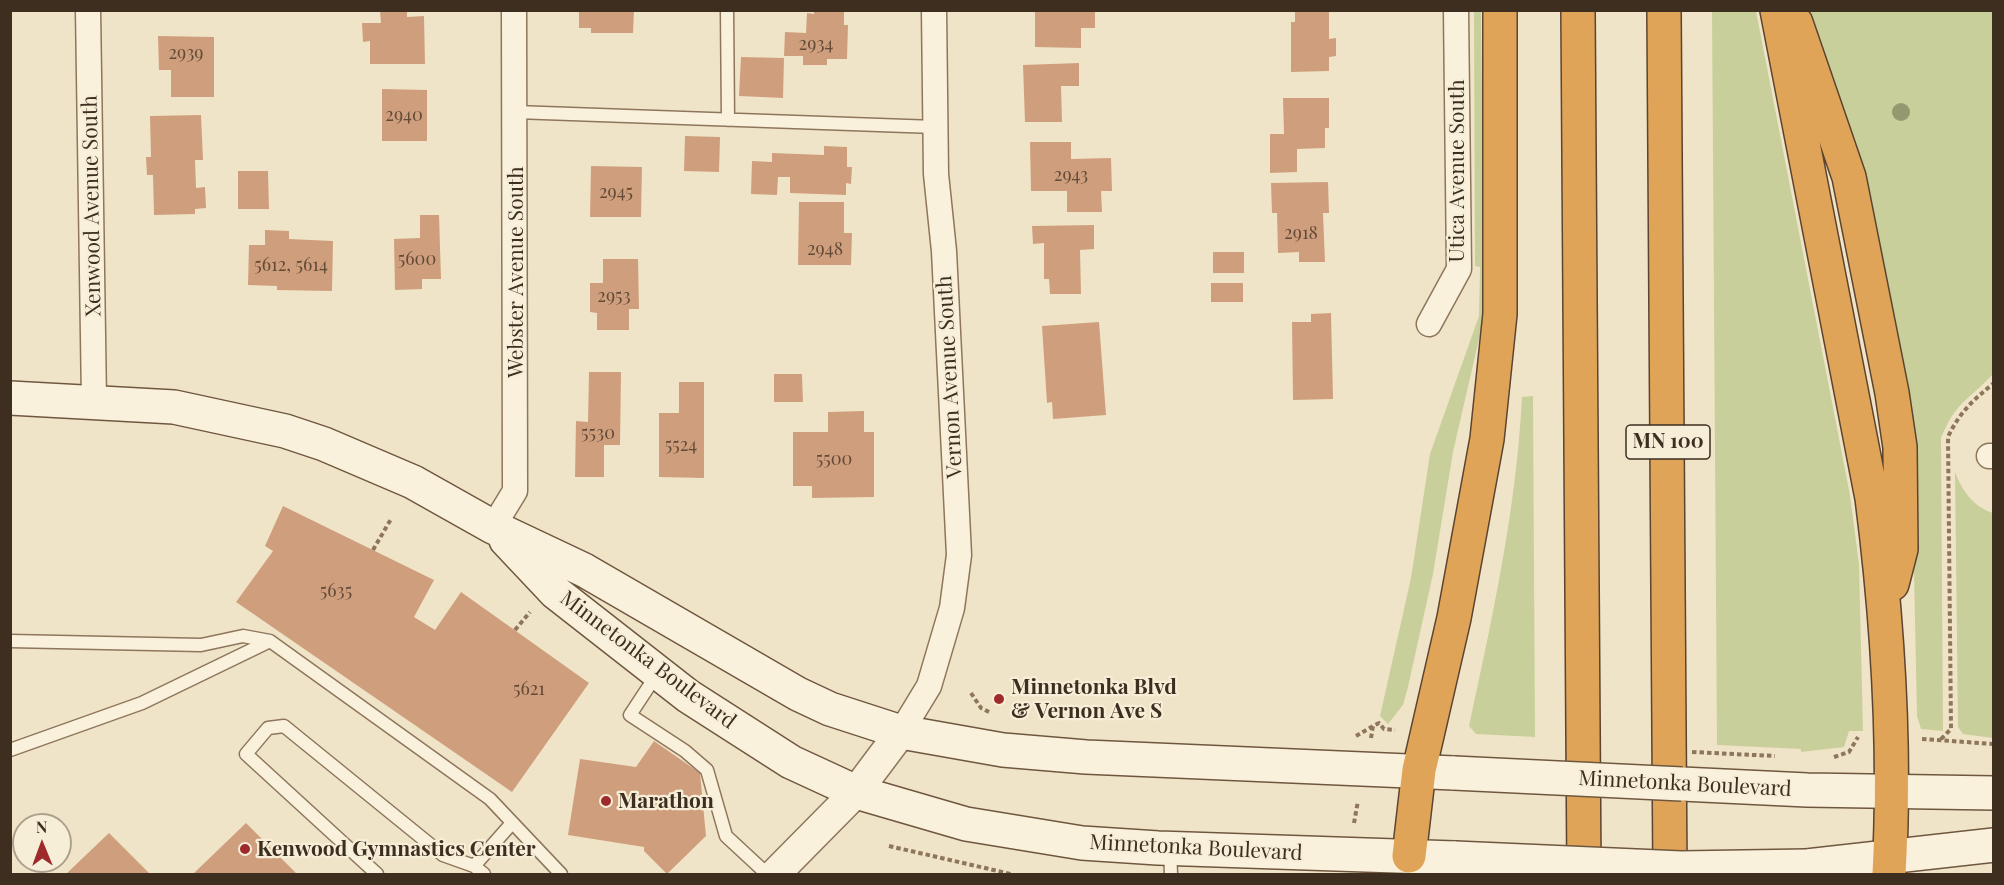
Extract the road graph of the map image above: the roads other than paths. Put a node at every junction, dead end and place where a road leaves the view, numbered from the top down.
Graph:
1 (88, 10) edge
2 (514, 10) edge
3 (727, 10) edge
4 (934, 10) edge
5 (1456, 10) edge
6 (1500, 10) edge
7 (1578, 10) edge
8 (1664, 10) edge
9 (1777, 10) edge
10 (1791, 10) edge
11 (515, 112) junction
12 (728, 120) junction
13 (934, 127) junction
14 (1429, 324) dead end
15 (10, 398) edge
16 (94, 400) junction
17 (493, 527) junction
18 (1885, 612) junction
19 (10, 641) edge
20 (270, 641) junction
21 (657, 673) junction
22 (902, 732) junction
23 (10, 750) edge
24 (1419, 770) junction
25 (855, 792) junction
26 (1893, 792) junction
27 (1994, 793) edge
28 (512, 823) junction
29 (1994, 845) edge
30 (1171, 861) edge
31 (1406, 865) edge
32 (474, 866) junction
33 (1889, 866) edge
34 (377, 874) edge
35 (484, 874) edge
36 (561, 874) edge
37 (767, 874) edge
38 (775, 874) edge
39 (1584, 874) edge
40 (1670, 874) edge

1 - 16 street, Xenwood Avenue South
2 - 11 street, Webster Avenue South
3 - 12 lane
4 - 13 street, Vernon Avenue South
5 - 14 street, Utica Avenue South
6 - 24 highway
7 - 39 highway
8 - 40 highway, MN 100
9 - 18 highway
10 - 18 highway
11 - 12 lane
11 - 17 street, Webster Avenue South
12 - 13 lane
13 - 22 street, Vernon Avenue South
15 - 16 main road, Minnetonka Boulevard
16 - 17 main road, Minnetonka Boulevard
17 - 21 main road, Minnetonka Boulevard
17 - 22 main road, Minnetonka Boulevard
18 - 26 highway
19 - 20 lane
20 - 23 lane
20 - 28 lane
21 - 25 main road, Minnetonka Boulevard
21 - 37 lane
22 - 24 main road, Minnetonka Boulevard
22 - 25 street
24 - 26 main road, Minnetonka Boulevard, bridge
24 - 31 highway
25 - 30 main road, Minnetonka Boulevard
25 - 38 street
26 - 27 main road, Minnetonka Boulevard
26 - 33 highway
28 - 32 lane
28 - 36 lane
29 - 33 main road, Minnetonka Boulevard
30 - 31 main road, Minnetonka Boulevard
31 - 33 main road, Minnetonka Boulevard, bridge
32 - 34 lane
32 - 35 lane

